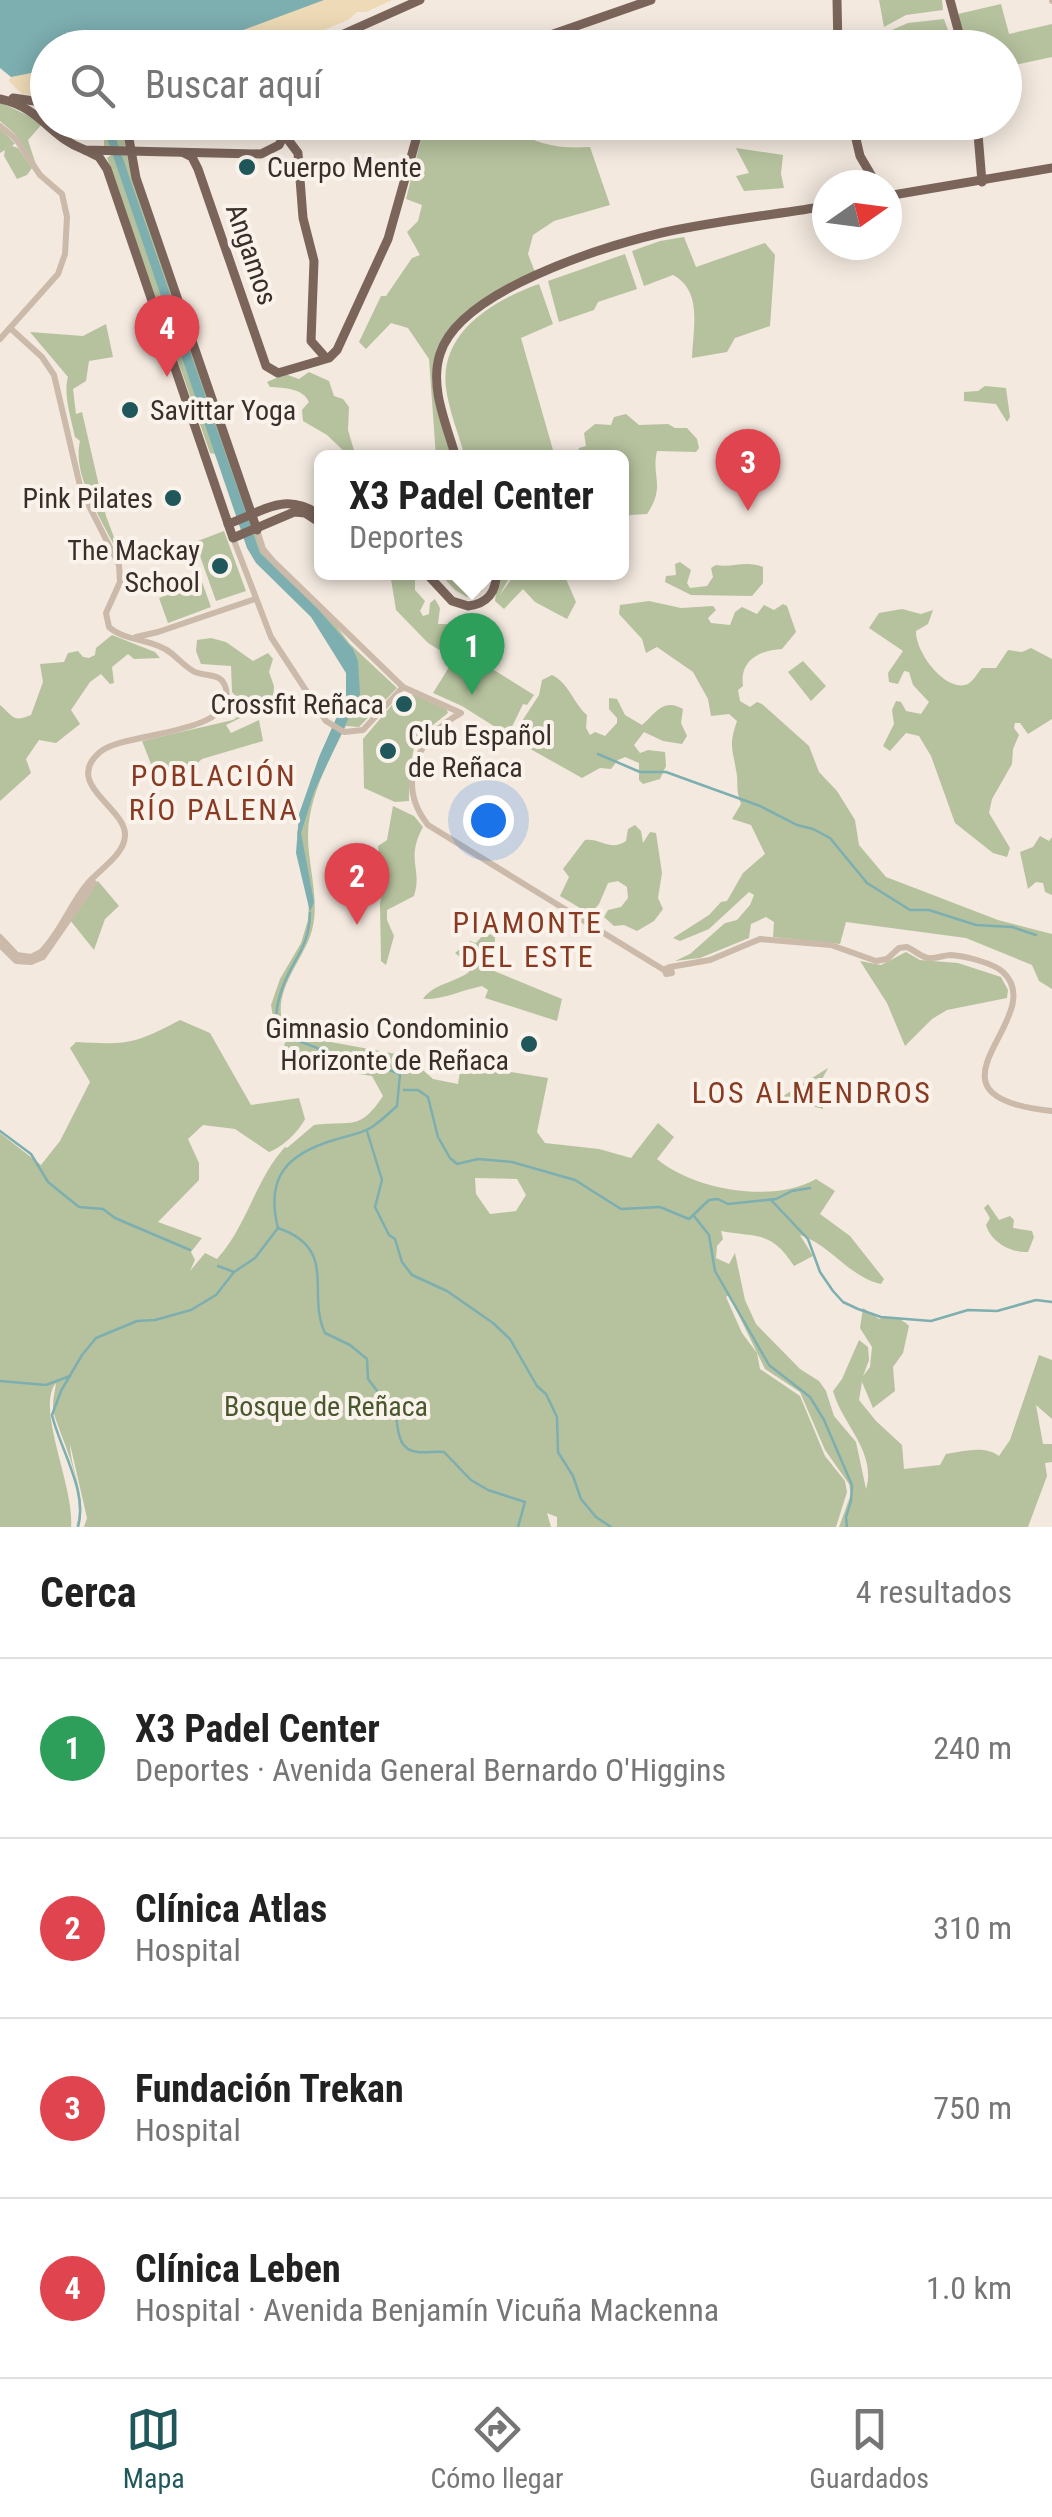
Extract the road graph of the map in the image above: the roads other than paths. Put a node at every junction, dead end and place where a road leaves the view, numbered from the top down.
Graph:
1 (420, 0) edge
2 (651, 0) edge
3 (838, 0) edge
4 (948, 0) edge
5 (353, 30) edge
6 (565, 30) edge
7 (838, 30) edge
8 (956, 30) edge
9 (0, 98) edge
10 (30, 103) edge
11 (0, 126) edge
12 (64, 140) edge
13 (126, 140) edge
14 (283, 140) edge
15 (289, 140) edge
16 (416, 140) edge
17 (856, 140) edge
18 (979, 140) edge
19 (85, 150) junction
20 (126, 152) junction
21 (184, 153) junction
22 (868, 170) edge
23 (1052, 171) edge
24 (982, 182) junction
25 (902, 195) edge
26 (812, 211) edge
27 (22, 316) junction
28 (10, 328) junction
29 (0, 339) edge
30 (27, 342) junction
31 (324, 355) junction
32 (457, 450) edge
33 (314, 514) edge
34 (250, 516) junction
35 (314, 516) edge
36 (232, 523) junction
37 (255, 530) junction
38 (236, 537) junction
39 (435, 580) edge
40 (495, 580) edge
41 (255, 599) junction
42 (134, 637) junction
43 (403, 687) junction
44 (119, 743) junction
45 (0, 937) edge
46 (0, 945) edge
47 (1052, 1111) edge

1 - 5 main road
2 - 6 main road
3 - 7 main road
4 - 8 main road
9 - 10 main road
11 - 27 street
12 - 19 main road
13 - 20 main road
14 - 21 main road
15 - 31 main road
16 - 31 main road
17 - 22 main road
18 - 24 main road
19 - 20 main road
19 - 36 main road
20 - 21 main road
20 - 34 main road
21 - 31 main road, Angamos
23 - 24 main road
24 - 25 main road
26 - 32 main road
27 - 28 street
27 - 30 street
28 - 29 street
28 - 30 street
30 - 42 street
33 - 34 main road
34 - 36 main road
34 - 37 main road
35 - 37 main road
36 - 38 main road
37 - 38 main road
37 - 43 street
38 - 41 street
39 - 40 main road
41 - 42 street
41 - 43 street
42 - 44 street
43 - 47 street
44 - 45 street
44 - 46 street

